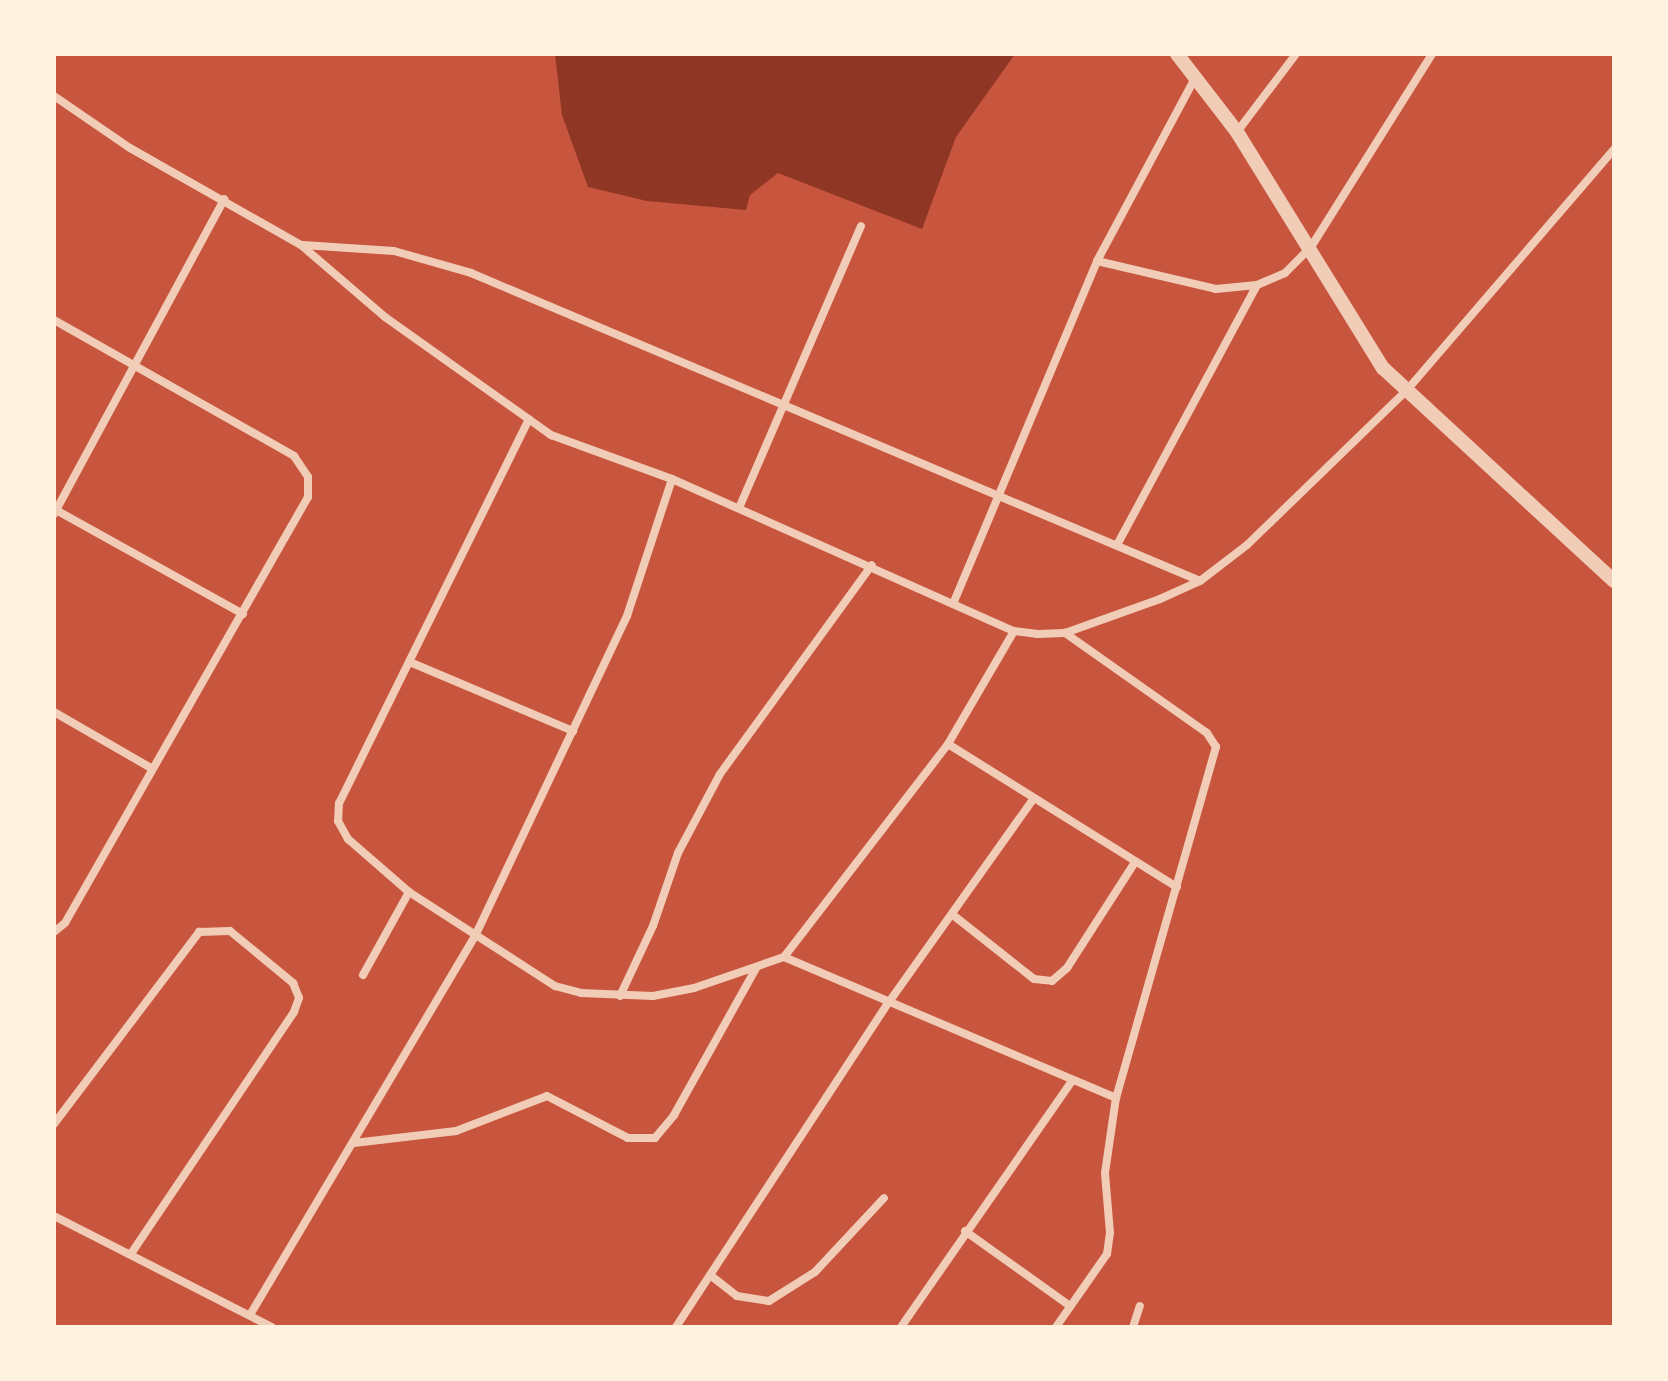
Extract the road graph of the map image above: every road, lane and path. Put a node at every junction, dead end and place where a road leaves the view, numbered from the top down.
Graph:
1 (1177, 54) edge
2 (1296, 54) edge
3 (1430, 55) edge
4 (1196, 77) junction
5 (54, 96) edge
6 (1237, 132) junction
7 (1614, 149) edge
8 (224, 199) junction
9 (861, 226) dead end
10 (301, 245) junction
11 (1311, 247) junction
12 (1097, 261) junction
13 (1257, 285) junction
14 (54, 320) edge
15 (132, 366) junction
16 (1407, 390) junction
17 (787, 405) junction
18 (529, 419) junction
19 (672, 479) junction
20 (996, 498) junction
21 (739, 508) junction
22 (55, 512) edge
23 (1117, 545) junction
24 (872, 565) junction
25 (1200, 581) junction
26 (1614, 581) edge
27 (953, 604) junction
28 (243, 614) junction
29 (1014, 631) junction
30 (1065, 633) junction
31 (412, 663) junction
32 (54, 712) edge
33 (573, 731) junction
34 (948, 744) junction
35 (151, 768) junction
36 (1034, 798) junction
37 (1135, 862) junction
38 (1177, 887) junction
39 (409, 892) junction
40 (953, 915) junction
41 (54, 932) edge
42 (476, 934) junction
43 (784, 957) junction
44 (756, 968) junction
45 (363, 975) dead end
46 (620, 996) junction
47 (889, 1002) junction
48 (1071, 1082) junction
49 (1116, 1098) junction
50 (54, 1124) edge
51 (354, 1143) junction
52 (884, 1198) dead end
53 (54, 1216) edge
54 (965, 1231) junction
55 (132, 1252) junction
56 (710, 1275) junction
57 (1070, 1306) junction
58 (1140, 1306) dead end
59 (250, 1315) junction
60 (272, 1327) edge
61 (676, 1327) edge
62 (901, 1327) edge
63 (1056, 1327) edge
64 (1133, 1327) edge

1 - 4 street
2 - 6 street
3 - 11 street
4 - 6 street
4 - 12 street
5 - 8 street
6 - 11 street
7 - 16 street
8 - 10 street
8 - 15 street
9 - 17 street
10 - 17 street
10 - 18 street
11 - 13 street
11 - 16 street
12 - 13 street
12 - 20 street
13 - 23 street
14 - 15 street
15 - 22 street
15 - 28 street
16 - 25 street
16 - 26 street
17 - 20 street
17 - 21 street
18 - 19 street
18 - 31 street
19 - 21 street
19 - 33 street
20 - 23 street
20 - 27 street
21 - 24 street
22 - 28 street
23 - 25 street
24 - 27 street
24 - 46 street
25 - 30 street
27 - 29 street
28 - 35 street
29 - 30 street
29 - 34 street
30 - 38 street
31 - 33 street
31 - 39 street
32 - 35 street
33 - 42 street
34 - 36 street
34 - 43 street
35 - 41 street
36 - 37 street
36 - 40 street
37 - 38 street
37 - 40 street
38 - 49 street
39 - 42 street
39 - 45 street
40 - 47 street
42 - 46 street
42 - 51 street
43 - 44 street
43 - 47 street
44 - 46 street
44 - 51 street
47 - 48 street
47 - 56 street
48 - 49 street
48 - 54 street
49 - 57 street
50 - 55 street
51 - 59 street
52 - 56 street
53 - 55 street
54 - 57 street
54 - 62 street
55 - 59 street
56 - 61 street
57 - 63 street
58 - 64 street
59 - 60 street

